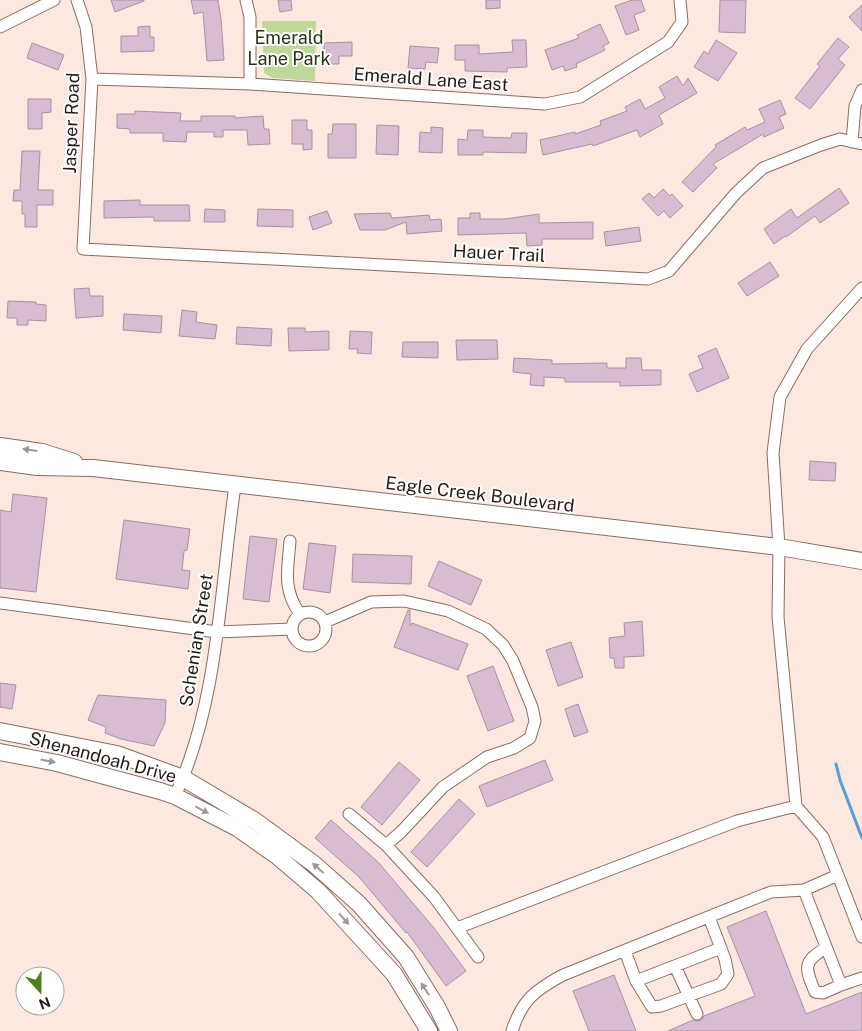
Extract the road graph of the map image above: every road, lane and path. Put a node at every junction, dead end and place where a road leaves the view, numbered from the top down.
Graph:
1 (54, 0) edge
2 (77, 0) edge
3 (246, 0) edge
4 (680, 0) edge
5 (0, 27) edge
6 (92, 79) junction
7 (250, 84) junction
8 (862, 90) edge
9 (857, 143) edge
10 (83, 249) joint
11 (862, 288) edge
12 (0, 446) edge
13 (0, 462) edge
14 (93, 468) junction
15 (236, 486) junction
16 (290, 541) dead end
17 (779, 548) junction
18 (862, 561) edge
19 (0, 603) edge
20 (300, 614) junction
21 (325, 622) junction
22 (292, 629) junction
23 (217, 632) junction
24 (0, 732) edge
25 (0, 752) edge
26 (183, 778) junction
27 (175, 796) junction
28 (796, 806) junction
29 (349, 814) dead end
30 (386, 845) junction
31 (838, 876) junction
32 (804, 890) junction
33 (709, 917) junction
34 (457, 928) junction
35 (862, 937) edge
36 (721, 948) junction
37 (826, 948) junction
38 (625, 951) junction
39 (478, 957) dead end
40 (676, 966) junction
41 (862, 978) edge
42 (636, 981) junction
43 (841, 985) junction
44 (689, 997) junction
45 (696, 1014) dead end
46 (429, 1031) edge
47 (449, 1031) edge
48 (512, 1031) edge

1 - 5 street
2 - 6 street, Jasper Road
3 - 7 street
4 - 7 street, Emerald Lane East
6 - 7 street, Emerald Lane East
6 - 10 street, Jasper Road
8 - 9 street
9 - 10 street, Hauer Trail
11 - 17 street
14 -> 12 street, Eagle Creek Boulevard
13 - 14 street, Eagle Creek Boulevard
14 - 15 street, Eagle Creek Boulevard
15 - 17 street, Eagle Creek Boulevard
15 - 23 street, Schenian Street
16 - 20 street
17 - 18 street, Eagle Creek Boulevard
17 - 28 street
19 - 23 street
20 - 21 street
20 - 22 street
21 - 22 street
21 - 30 street
22 - 23 street
23 - 26 street, Schenian Street
24 - 26 street, Shenandoah Drive
25 -> 27 street, Shenandoah Drive
26 - 27 street, Schenian Street
47 -> 26 street, Shenandoah Drive
27 -> 46 street, Shenandoah Drive
28 - 31 street
28 - 34 street
29 - 30 street
30 - 34 street
31 - 32 street
31 - 35 street
32 - 33 street
32 - 37 street
33 - 36 street
33 - 38 street
34 - 39 street
36 - 40 street
36 - 44 street
37 - 43 street
37 - 43 street
38 - 42 street
38 - 48 street
40 - 42 street
40 - 44 street
41 - 43 street
42 - 44 street
44 - 45 street

